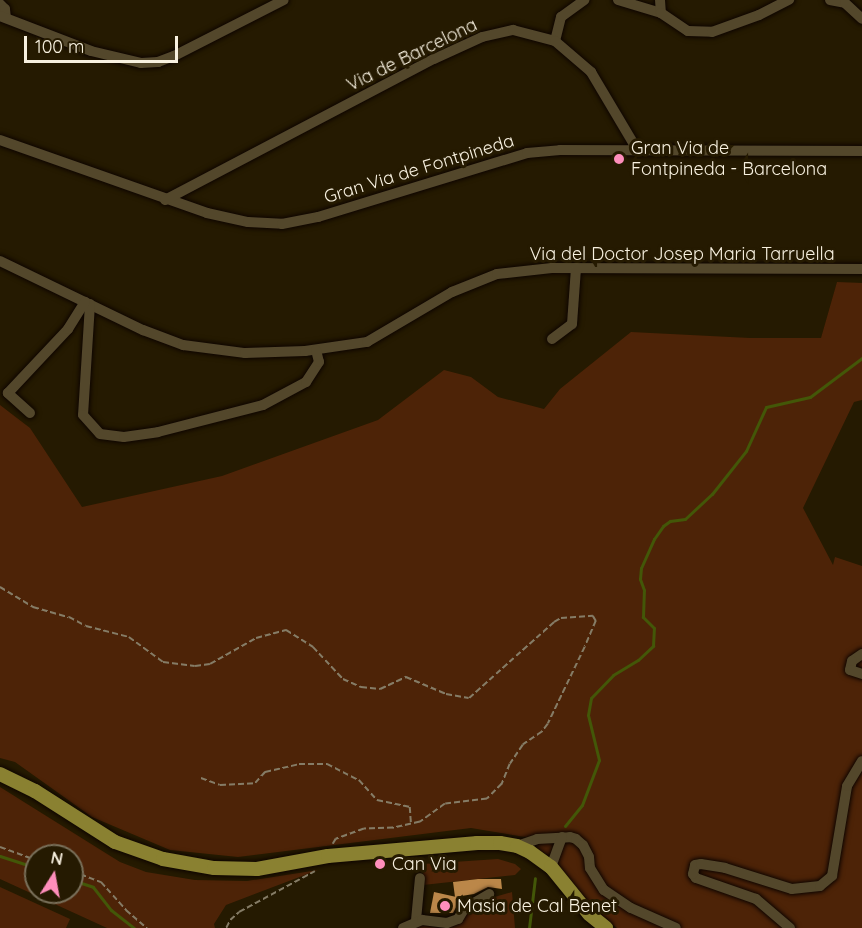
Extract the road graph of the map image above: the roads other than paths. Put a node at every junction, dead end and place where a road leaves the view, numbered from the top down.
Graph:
1 (284, 0) edge
2 (584, 0) edge
3 (618, 0) edge
4 (660, 0) edge
5 (789, 0) edge
6 (830, 0) edge
7 (0, 4) edge
8 (661, 13) junction
9 (3, 17) edge
10 (862, 19) edge
11 (555, 41) junction
12 (0, 140) edge
13 (638, 151) junction
14 (862, 151) edge
15 (165, 200) junction
16 (0, 261) edge
17 (576, 268) junction
18 (862, 269) edge
19 (87, 303) junction
20 (552, 339) dead end
21 (316, 350) junction
22 (30, 413) dead end
23 (862, 654) edge
24 (862, 674) edge
25 (862, 761) edge
26 (0, 774) edge
27 (561, 837) junction
28 (517, 846) junction
29 (551, 867) junction
30 (420, 878) dead end
31 (489, 894) dead end
32 (416, 920) junction
33 (403, 928) edge
34 (606, 928) edge
35 (676, 928) edge
36 (790, 928) edge

1 - 9 street
2 - 11 street
3 - 8 street
4 - 8 street
5 - 8 street
6 - 10 street
7 - 9 street
11 - 13 street, Via de Barcelona
11 - 15 street, Via de Barcelona
12 - 15 street, Gran Via de Fontpineda
13 - 14 street, Gran Via de Fontpineda
13 - 15 street, Gran Via de Fontpineda
16 - 19 street, Via del Doctor Josep Maria Tarruella
17 - 18 street, Via del Doctor Josep Maria Tarruella
17 - 20 street
17 - 21 street, Via del Doctor Josep Maria Tarruella
19 - 21 street, Via del Doctor Josep Maria Tarruella
19 - 21 street
19 - 22 street
23 - 24 street
25 - 36 street
26 - 28 main road
27 - 28 street
27 - 29 street
27 - 35 street
28 - 29 main road
29 - 34 main road
30 - 32 street
31 - 32 street
32 - 33 street

